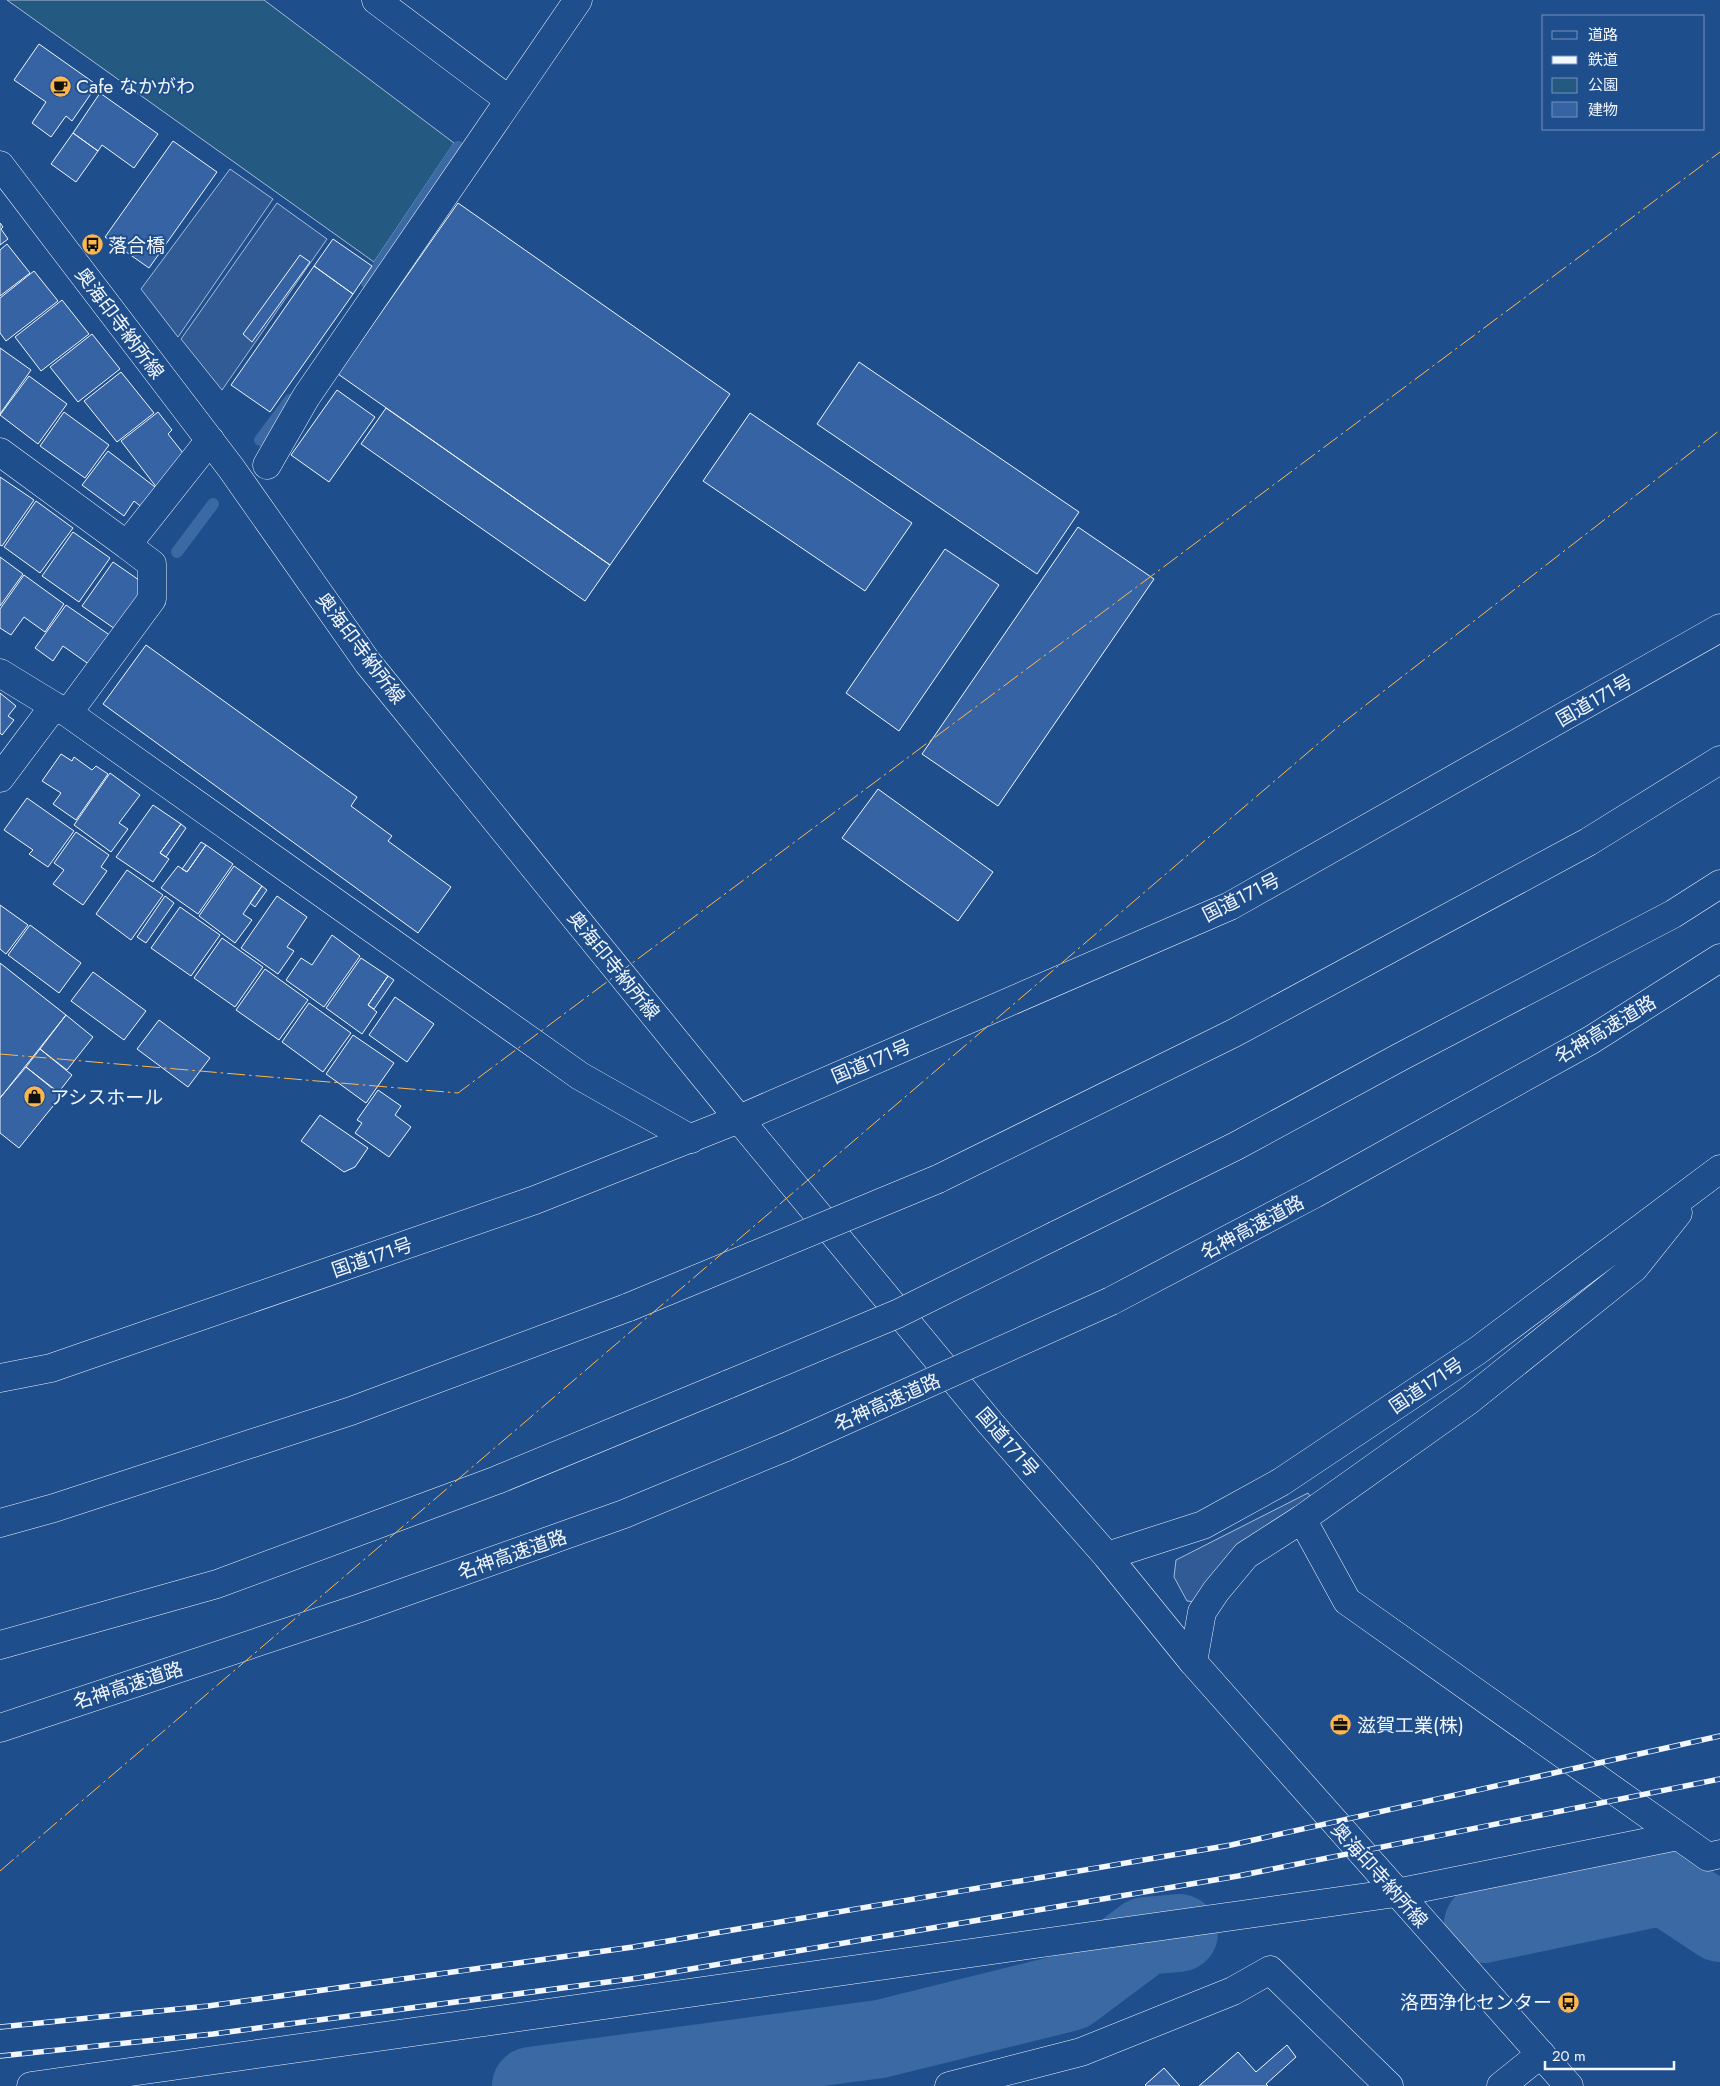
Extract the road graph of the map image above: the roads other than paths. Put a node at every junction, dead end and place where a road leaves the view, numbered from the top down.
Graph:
1 (376, 0) edge
2 (578, 0) edge
3 (509, 100) junction
4 (0, 165) edge
5 (210, 440) junction
6 (0, 452) edge
7 (267, 464) dead end
8 (127, 545) junction
9 (1720, 628) edge
10 (0, 672) edge
11 (61, 710) junction
12 (1720, 760) edge
13 (0, 778) edge
14 (1720, 884) edge
15 (1720, 958) edge
16 (739, 1119) junction
17 (691, 1138) junction
18 (1712, 1175) edge
19 (0, 1378) edge
20 (1302, 1519) junction
21 (0, 1523) edge
22 (1107, 1556) junction
23 (0, 1645) edge
24 (1193, 1662) junction
25 (0, 1728) edge
26 (1678, 1836) junction
27 (1720, 1854) edge
28 (1396, 1892) junction
29 (1541, 2054) junction
30 (31, 2086) edge
31 (949, 2086) edge
32 (1389, 2086) edge
33 (1501, 2086) edge
34 (1569, 2086) edge

1 - 3 main road
2 - 3 main road
3 - 7 main road
4 - 5 main road, 奥海印寺納所線
5 - 8 main road
5 - 16 main road, 奥海印寺納所線
6 - 8 main road
8 - 11 main road
9 - 16 main road, 国道171号
10 - 11 main road
11 - 13 main road
11 - 17 main road
12 - 21 main road, bridge
14 - 23 main road, bridge
15 - 25 main road, 名神高速道路, bridge
16 - 17 main road, 国道171号
16 - 22 main road, 国道171号
17 - 19 main road, 国道171号
18 - 20 main road
18 - 22 main road, 国道171号
20 - 24 main road
20 - 26 main road
22 - 24 main road, 国道171号
24 - 28 main road, 奥海印寺納所線
26 - 27 main road
26 - 28 main road
28 - 29 main road, 奥海印寺納所線
28 - 30 main road
29 - 33 main road
29 - 34 main road, 奥海印寺納所線
31 - 32 main road

